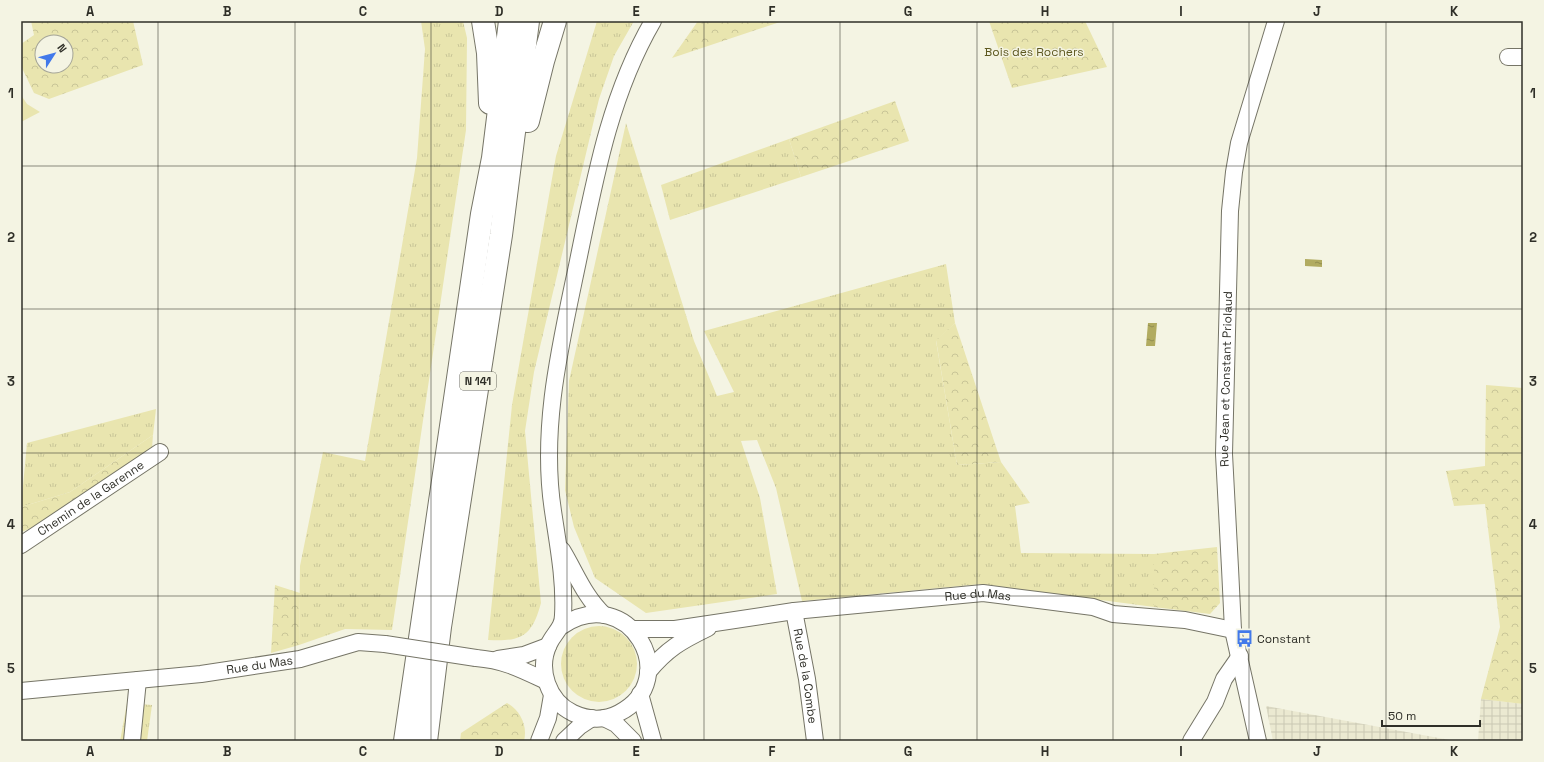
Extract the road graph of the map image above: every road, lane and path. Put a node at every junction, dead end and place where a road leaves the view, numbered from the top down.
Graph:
1 (483, 21) edge
2 (510, 21) edge
3 (528, 21) edge
4 (555, 21) edge
5 (653, 21) edge
6 (1276, 21) edge
7 (509, 169) junction
8 (482, 214) junction
9 (160, 452) dead end
10 (21, 545) edge
11 (558, 545) junction
12 (794, 611) junction
13 (604, 615) junction
14 (722, 621) junction
15 (562, 626) junction
16 (632, 629) junction
17 (1233, 630) junction
18 (548, 646) junction
19 (1240, 656) junction
20 (496, 660) junction
21 (648, 672) junction
22 (138, 680) junction
23 (549, 688) junction
24 (21, 690) edge
25 (640, 694) junction
26 (598, 718) junction
27 (132, 741) edge
28 (405, 741) edge
29 (426, 741) edge
30 (539, 741) edge
31 (564, 741) edge
32 (633, 741) edge
33 (653, 741) edge
34 (815, 741) edge
35 (1191, 741) edge
36 (1258, 741) edge

1 - 8 highway
2 - 8 highway, N 141
3 - 7 highway, N 141
4 - 7 highway
5 - 11 street
6 - 17 street, Rue Jean et Constant Priolaud
7 - 29 highway, N 141
8 - 28 highway, N 141
9 - 10 street, Chemin de la Garenne
11 - 13 street
11 - 15 street
12 - 14 street, Rue du Mas
12 - 17 street, Rue du Mas
12 - 34 street, Rue de la Combe
13 - 15 street
13 - 16 street
14 - 16 street, Rue du Mas
14 - 21 street, Rue du Mas
15 - 18 street
16 - 21 street
17 - 19 street, Rue Jean et Constant Priolaud
18 - 20 street, Rue du Mas
18 - 23 street
19 - 35 street
19 - 36 street, Rue Jean et Constant Priolaud
20 - 22 street, Rue du Mas, bridge
20 - 23 street, Rue du Mas
21 - 25 street
22 - 24 street, Rue du Mas
22 - 27 street
23 - 26 street
23 - 30 street
25 - 26 street
25 - 33 street
26 - 31 street
26 - 32 street

